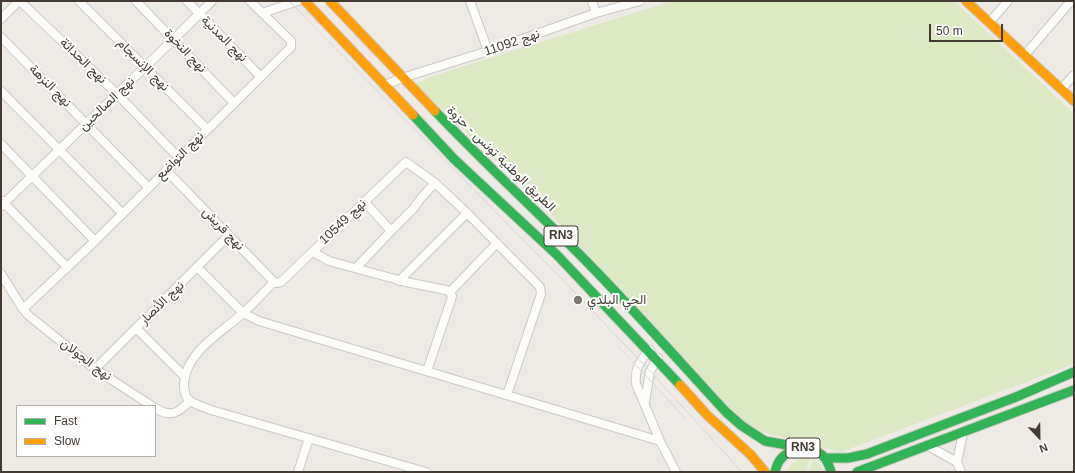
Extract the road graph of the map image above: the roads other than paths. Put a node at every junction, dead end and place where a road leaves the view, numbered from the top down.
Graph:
1 (79, 1) edge
2 (136, 1) edge
3 (187, 1) edge
4 (212, 1) edge
5 (250, 1) edge
6 (298, 1) edge
7 (305, 1) edge
8 (330, 1) edge
9 (471, 1) edge
10 (592, 1) edge
11 (640, 1) edge
12 (966, 1) edge
13 (1008, 1) edge
14 (1071, 1) edge
15 (17, 2) edge
16 (262, 13) junction
17 (596, 13) junction
18 (199, 14) junction
19 (1, 19) edge
20 (989, 23) junction
21 (1, 37) edge
22 (174, 40) junction
23 (488, 51) junction
24 (1024, 56) junction
25 (146, 67) junction
26 (1074, 75) edge
27 (261, 76) junction
28 (402, 78) junction
29 (385, 85) junction
30 (1061, 89) junction
31 (1, 91) edge
32 (116, 94) junction
33 (1074, 102) edge
34 (234, 103) junction
35 (87, 123) junction
36 (207, 129) junction
37 (1, 144) edge
38 (60, 150) junction
39 (178, 157) junction
40 (166, 170) junction
41 (32, 176) junction
42 (435, 183) junction
43 (148, 187) junction
44 (364, 201) junction
45 (2, 203) edge
46 (467, 213) junction
47 (122, 214) junction
48 (391, 231) junction
49 (229, 235) junction
50 (95, 241) junction
51 (497, 243) junction
52 (313, 252) junction
53 (67, 267) junction
54 (198, 268) junction
55 (356, 268) junction
56 (1, 274) edge
57 (399, 281) junction
58 (278, 282) junction
59 (450, 292) junction
60 (22, 309) junction
61 (243, 313) junction
62 (136, 328) junction
63 (660, 341) junction
64 (667, 349) junction
65 (648, 351) junction
66 (656, 359) junction
67 (95, 369) junction
68 (427, 371) junction
69 (1074, 372) edge
70 (185, 377) junction
71 (1074, 390) edge
72 (507, 395) junction
73 (190, 401) junction
74 (645, 402) junction
75 (150, 405) edge
76 (156, 408) edge
77 (963, 433) junction
78 (309, 438) junction
79 (660, 441) junction
80 (928, 446) junction
81 (804, 448) junction
82 (826, 458) junction
83 (957, 462) junction
84 (298, 472) edge
85 (426, 472) edge
86 (676, 472) edge
87 (765, 472) edge
88 (775, 472) edge
89 (831, 472) edge
90 (857, 472) edge
91 (961, 472) edge

1 - 25 street, نهج الإنسجام
2 - 22 street, نهج النخوة
3 - 18 street, نهج المدنية
4 - 18 street, نهج الصالحين
5 - 16 street, نهج التواضع
6 - 16 street
7 - 29 main road, RN3
8 - 28 main road, الطريق الوطنية تونس - حزوة / RN3
9 - 23 street
10 - 17 street
11 - 17 street, نهج 11092
12 - 20 main road
13 - 20 street
14 - 24 street
15 - 19 street
15 - 32 street, نهج الحداثة
16 - 27 street, نهج التواضع
17 - 23 street, نهج 11092
18 - 22 street, نهج الصالحين
18 - 27 street, نهج المدنية
20 - 24 main road
21 - 35 street, نهج النزهة
22 - 25 street, نهج الصالحين
22 - 34 street, نهج النخوة
23 - 28 street, نهج 11092
24 - 30 main road
25 - 32 street, نهج الصالحين
25 - 36 street, نهج الإنسجام
26 - 30 street
27 - 34 street, نهج التواضع
28 - 29 street, نهج 11092
28 - 63 main road, الطريق الوطنية تونس - حزوة / RN3
29 - 65 main road, RN3
30 - 33 main road
31 - 38 street
32 - 35 street, نهج الصالحين
32 - 39 street, نهج الحداثة
34 - 36 street, نهج التواضع
35 - 38 street, نهج الصالحين
35 - 43 street, نهج النزهة
36 - 39 street, نهج التواضع
37 - 41 street
38 - 41 street, نهج الصالحين
38 - 47 street
39 - 40 street, نهج التواضع
40 - 43 street, نهج التواضع
40 - 49 street, نهج قريش
41 - 45 street, نهج الصالحين
41 - 50 street
42 - 44 street, نهج 10549
42 - 46 street
42 - 48 street
43 - 47 street, نهج التواضع
44 - 48 street
44 - 52 street, نهج 10549
45 - 53 street
46 - 51 street
46 - 57 street
47 - 50 street, نهج التواضع
48 - 55 street
49 - 54 street, نهج الأنصار
49 - 58 street, نهج قريش
50 - 53 street, نهج التواضع
51 - 59 street
51 - 72 street
52 - 55 street
52 - 58 street, نهج 10549
53 - 60 street, نهج التواضع
54 - 61 street
54 - 62 street, نهج الأنصار
55 - 57 street
56 - 60 street, نهج الجولان
57 - 59 street
58 - 61 street, نهج 10549
59 - 68 street
60 - 67 street, نهج الجولان
61 - 68 street
61 - 70 street, نهج 10549
62 - 67 street, نهج الأنصار
62 - 70 street
63 - 64 main road, الطريق الوطنية تونس - حزوة / RN3
63 - 65 street
64 - 66 street
64 - 81 main road, الطريق الوطنية تونس - حزوة / RN3
65 - 66 main road, RN3
65 - 74 street
66 - 74 street
66 - 87 main road, RN3
67 - 75 street, نهج الجولان
68 - 72 street
69 - 82 main road
70 - 73 street
71 - 77 main road
72 - 79 street
73 - 76 street
73 - 78 street
74 - 79 street
77 - 80 main road
77 - 83 street
78 - 84 street
78 - 85 street
79 - 86 street
80 - 83 street
80 - 90 main road
81 - 82 main road, RN3
81 - 88 main road, RN3
82 - 89 main road, RN3
83 - 91 street

